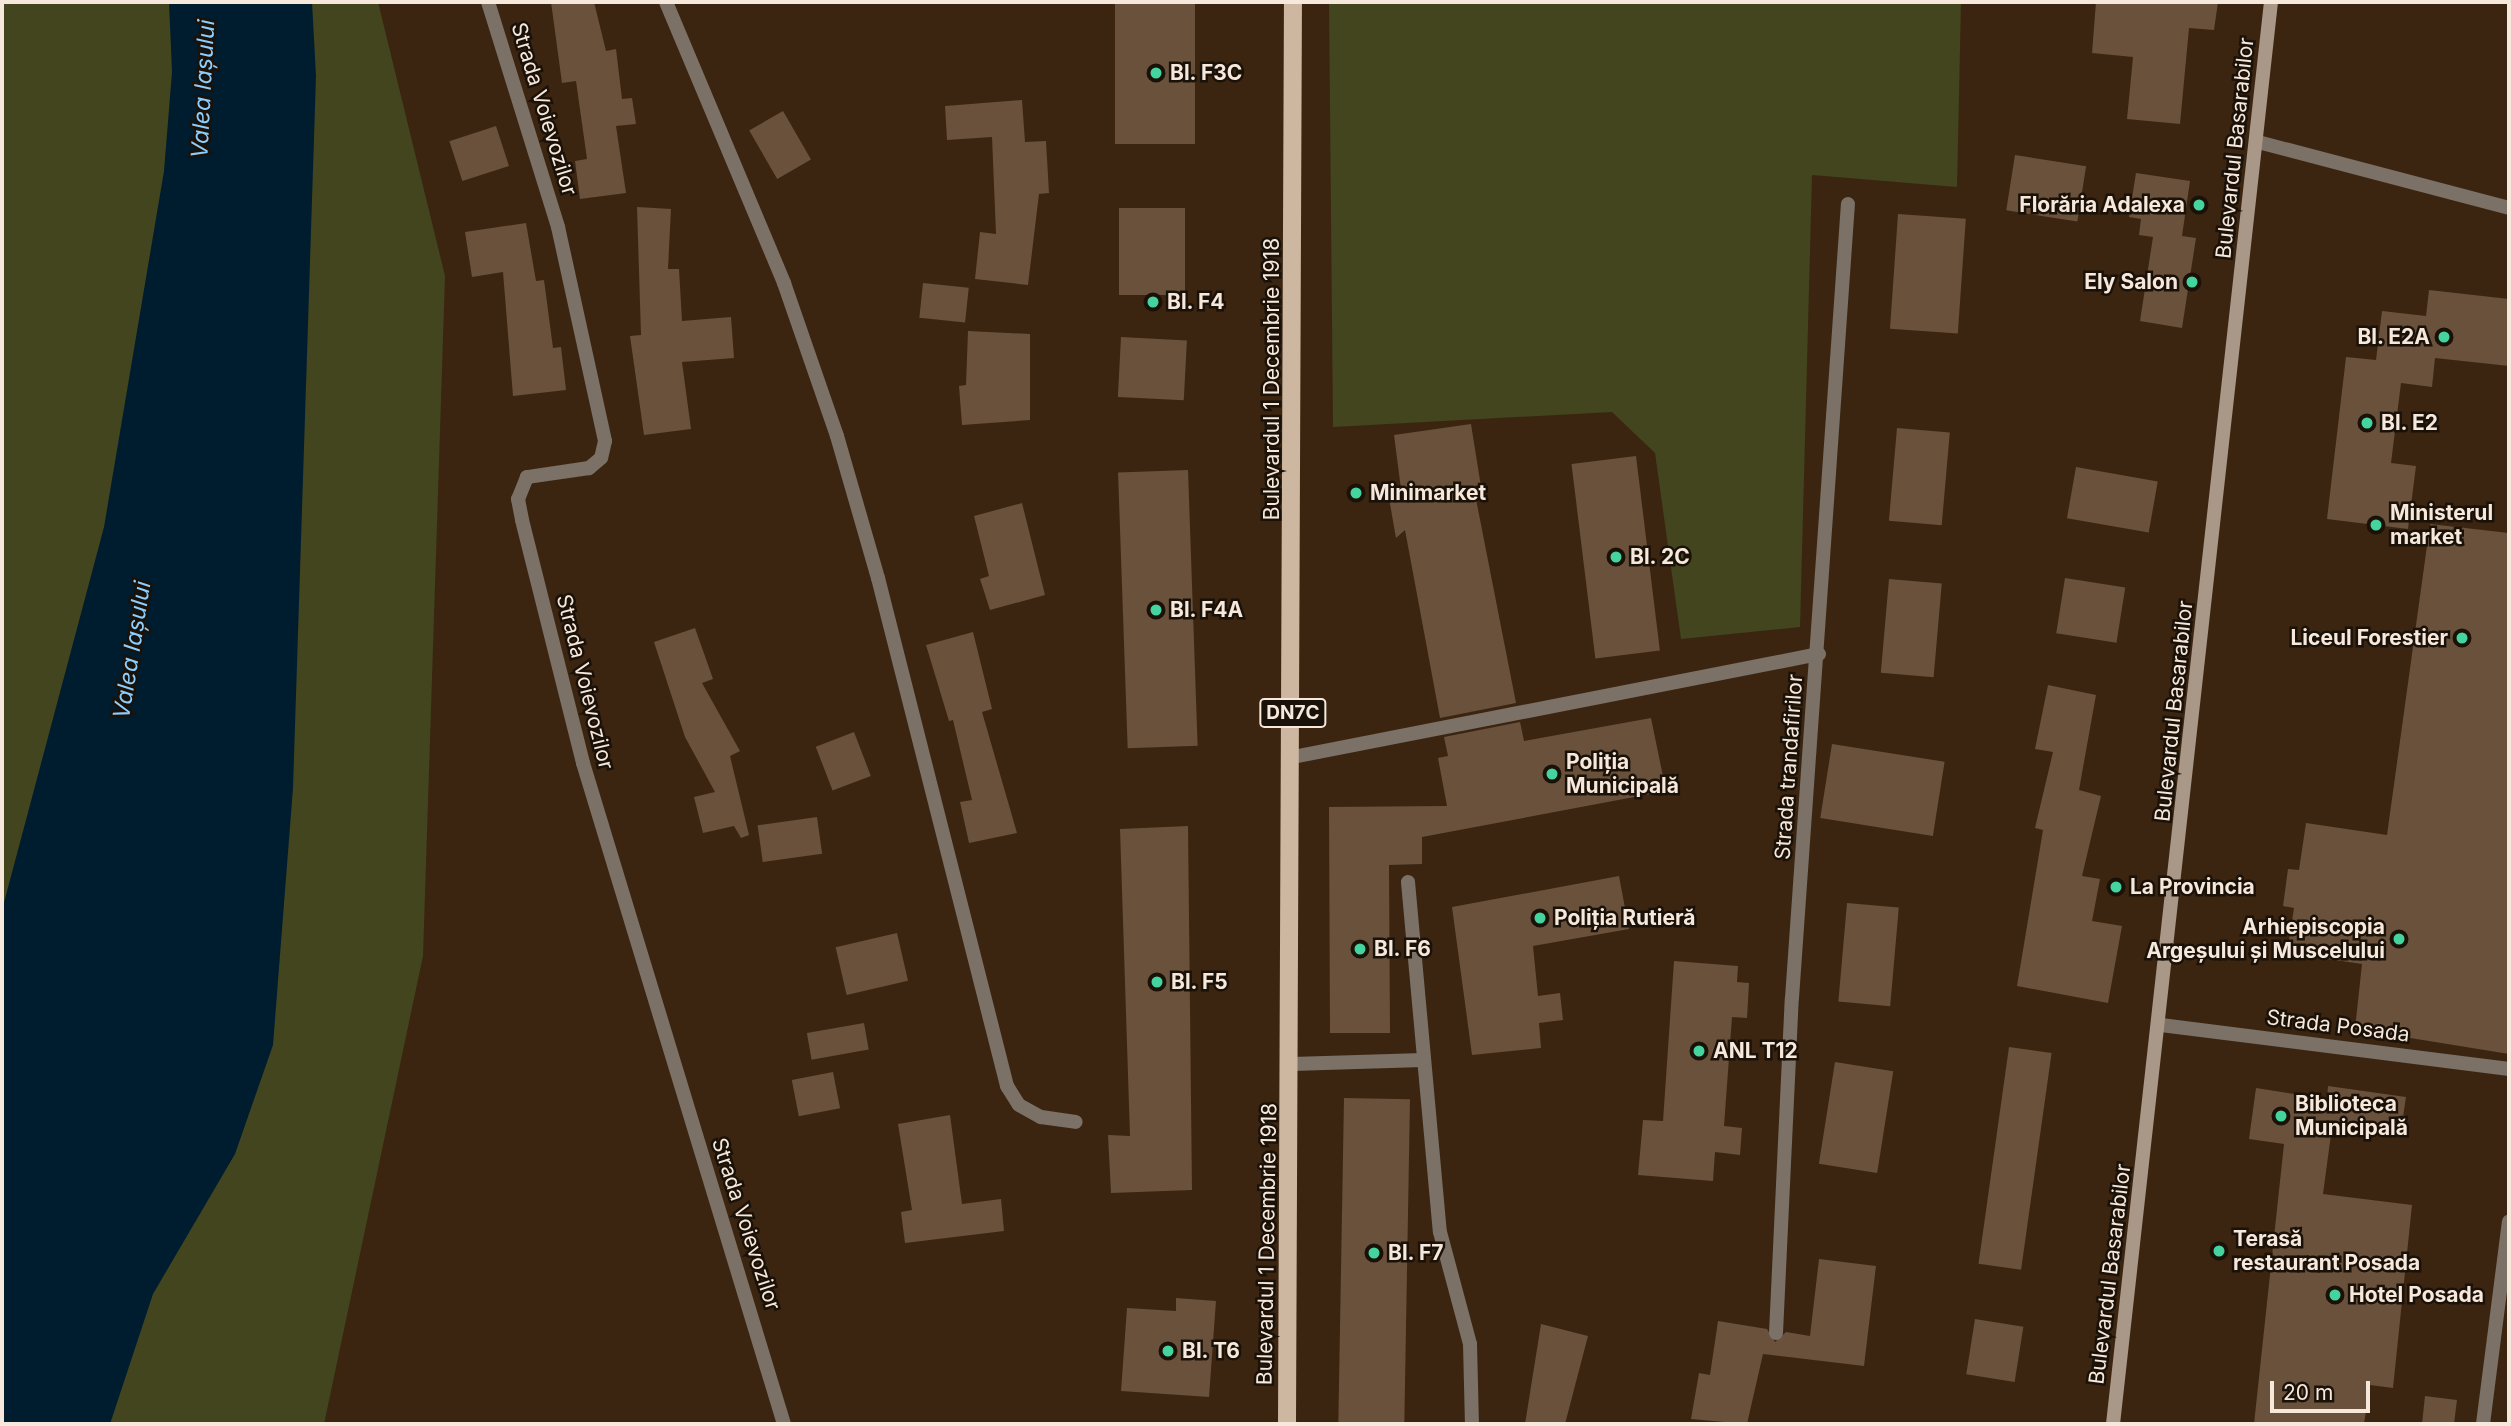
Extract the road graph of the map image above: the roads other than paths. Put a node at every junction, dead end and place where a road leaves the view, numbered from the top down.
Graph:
1 (488, 2) edge
2 (666, 2) edge
3 (1293, 2) edge
4 (2271, 2) edge
5 (2259, 142) junction
6 (1848, 204) dead end
7 (2509, 208) edge
8 (1819, 654) junction
9 (1293, 757) junction
10 (1408, 882) dead end
11 (2161, 1025) junction
12 (1423, 1060) junction
13 (1293, 1063) junction
14 (2509, 1069) edge
15 (1076, 1122) dead end
16 (2509, 1222) edge
17 (1776, 1333) dead end
18 (784, 1424) edge
19 (1287, 1424) edge
20 (1472, 1424) edge
21 (2113, 1424) edge
22 (2483, 1424) edge

1 - 18 street, Strada Voievozilor
2 - 15 street
3 - 9 main road, Bulevardul 1 Decembrie 1918 / DN7C
4 - 5 main road, Bulevardul Basarabilor
5 - 7 street
5 - 11 main road, Bulevardul Basarabilor
6 - 8 street, Strada trandafirilor
8 - 9 street
8 - 17 street, Strada trandafirilor
9 - 13 main road, Bulevardul 1 Decembrie 1918 / DN7C
10 - 12 street
11 - 14 street, Strada Posada
11 - 21 main road, Bulevardul Basarabilor
12 - 13 street
12 - 20 street
13 - 19 main road, Bulevardul 1 Decembrie 1918 / DN7C
16 - 22 street

